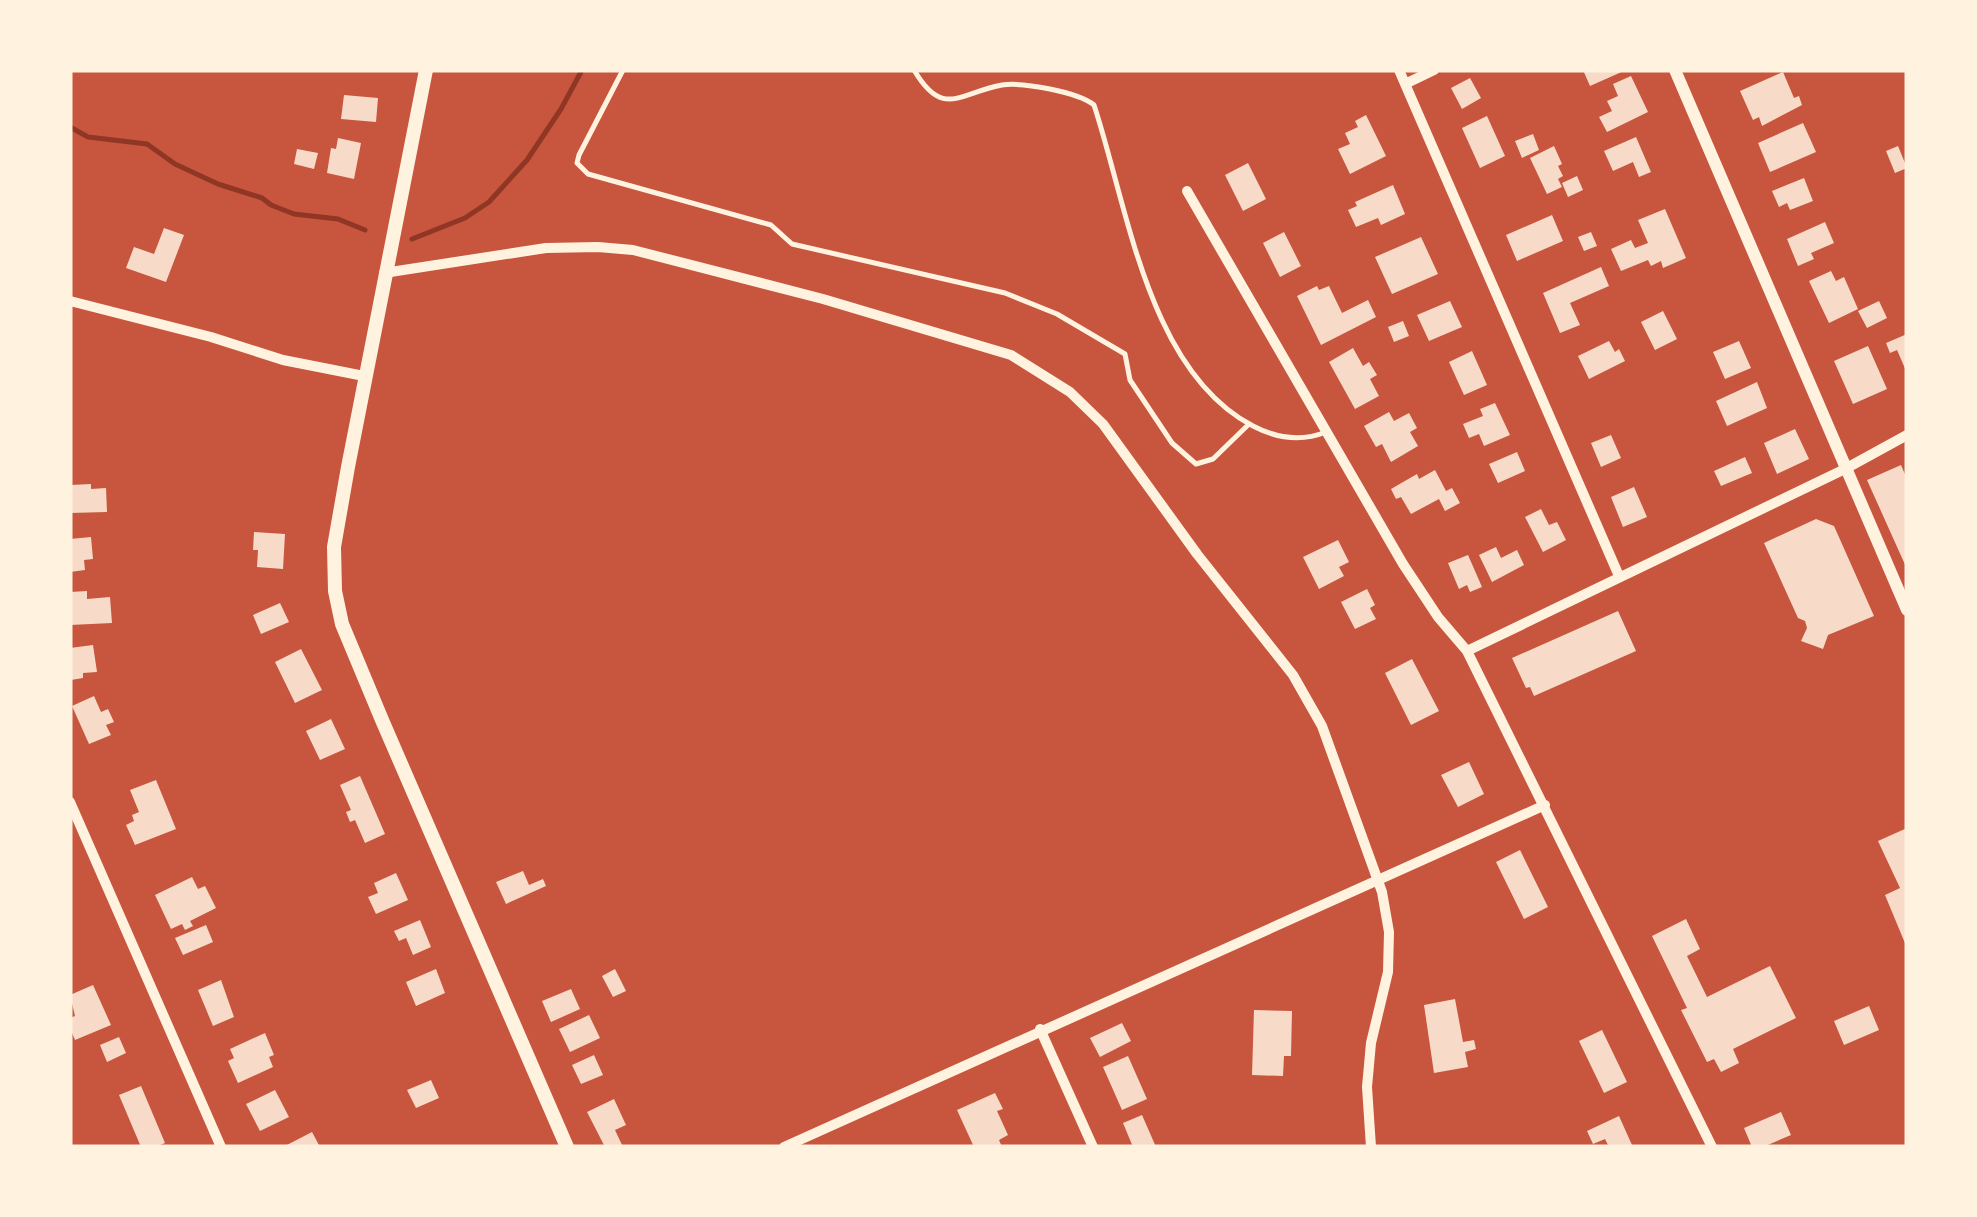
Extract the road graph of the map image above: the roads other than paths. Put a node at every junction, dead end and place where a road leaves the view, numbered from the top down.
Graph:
1 (426, 70) edge
2 (622, 70) edge
3 (914, 70) edge
4 (1399, 70) edge
5 (1434, 70) edge
6 (1675, 70) edge
7 (1405, 84) junction
8 (1187, 192) dead end
9 (384, 273) junction
10 (70, 301) edge
11 (364, 376) junction
12 (1249, 424) junction
13 (1326, 432) junction
14 (1907, 435) edge
15 (1845, 469) junction
16 (1619, 576) junction
17 (1907, 610) edge
18 (1467, 651) junction
19 (70, 802) edge
20 (1546, 805) junction
21 (1376, 880) junction
22 (1040, 1029) junction
23 (220, 1147) edge
24 (567, 1147) edge
25 (784, 1147) edge
26 (1093, 1147) edge
27 (1371, 1147) edge
28 (1712, 1147) edge

1 - 9 main road
2 - 12 lane
3 - 12 lane
4 - 7 street
5 - 7 street
6 - 15 street
7 - 16 street
8 - 13 street
9 - 11 main road
9 - 21 street
10 - 11 street
11 - 24 main road
12 - 13 lane
13 - 18 street
14 - 15 street
15 - 16 street
15 - 17 street
16 - 18 street
18 - 20 street
19 - 23 street
20 - 21 street
20 - 28 street
21 - 22 street
21 - 27 street
22 - 25 street
22 - 26 street

